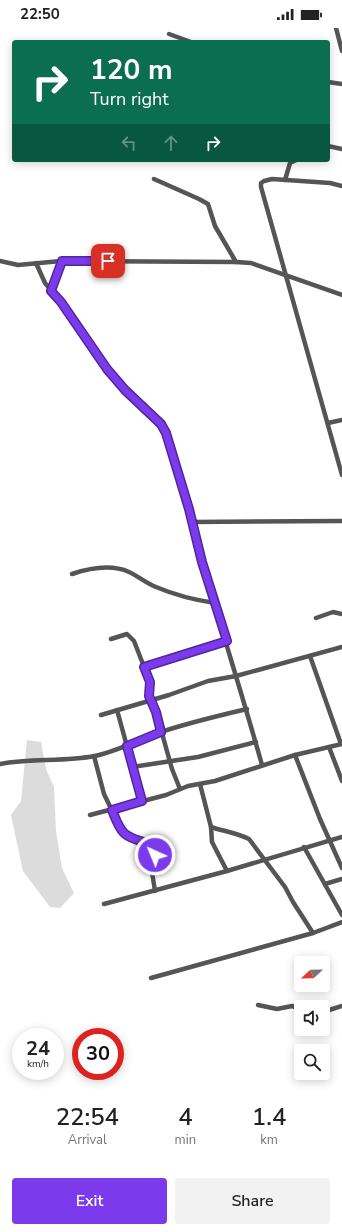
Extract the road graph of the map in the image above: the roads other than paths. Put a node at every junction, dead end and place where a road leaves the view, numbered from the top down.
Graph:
1 (336, 28) edge
2 (169, 34) dead end
3 (186, 40) edge
4 (342, 51) edge
5 (330, 82) edge
6 (342, 84) edge
7 (330, 146) edge
8 (342, 149) edge
9 (292, 162) edge
10 (154, 179) dead end
11 (285, 180) junction
12 (342, 186) edge
13 (0, 261) edge
14 (62, 261) junction
15 (236, 262) junction
16 (36, 263) junction
17 (287, 277) junction
18 (51, 291) junction
19 (342, 295) edge
20 (342, 420) edge
21 (328, 423) junction
22 (342, 475) edge
23 (342, 521) edge
24 (192, 522) junction
25 (72, 574) dead end
26 (214, 603) junction
27 (342, 614) edge
28 (316, 618) dead end
29 (111, 638) dead end
30 (227, 641) junction
31 (342, 647) edge
32 (310, 656) junction
33 (144, 667) junction
34 (236, 676) junction
35 (151, 700) junction
36 (247, 709) junction
37 (117, 710) junction
38 (101, 715) dead end
39 (161, 732) junction
40 (256, 742) junction
41 (341, 744) edge
42 (127, 746) junction
43 (329, 747) junction
44 (295, 755) junction
45 (94, 756) junction
46 (171, 761) junction
47 (0, 764) edge
48 (262, 765) junction
49 (132, 767) junction
50 (342, 781) edge
51 (200, 784) junction
52 (180, 789) junction
53 (142, 801) junction
54 (112, 810) junction
55 (90, 815) dead end
56 (210, 827) junction
57 (342, 837) edge
58 (330, 841) junction
59 (304, 847) junction
60 (265, 859) junction
61 (342, 868) edge
62 (227, 871) junction
63 (342, 879) edge
64 (325, 884) junction
65 (155, 891) junction
66 (104, 904) dead end
67 (342, 915) edge
68 (342, 922) edge
69 (313, 933) junction
70 (151, 978) dead end
71 (258, 1005) dead end
72 (342, 1006) edge
73 (294, 1007) edge
74 (330, 1010) edge

1 - 4 street
2 - 3 street
5 - 6 street
7 - 8 street
9 - 11 street
10 - 15 street
11 - 12 street
11 - 17 street
13 - 16 street
14 - 15 street
14 - 16 street
14 - 18 street
15 - 17 street
16 - 18 street
17 - 19 street
17 - 21 street
18 - 24 street
20 - 21 street
21 - 22 street
23 - 24 street
24 - 26 street
25 - 26 street
26 - 30 street
27 - 28 street
29 - 33 street
30 - 33 street
30 - 34 street
31 - 32 street
32 - 34 street
32 - 41 street
33 - 35 street
34 - 35 street
34 - 36 street
35 - 37 street
35 - 39 street
36 - 39 street
36 - 40 street
37 - 38 street
37 - 42 street
39 - 42 street
39 - 46 street
40 - 46 street
40 - 48 street
41 - 43 street
42 - 45 street
42 - 49 street
43 - 44 street
43 - 50 street
44 - 48 street
44 - 58 street
45 - 47 street
45 - 54 street
46 - 49 street
46 - 52 street
48 - 51 street
49 - 53 street
51 - 52 street
51 - 56 street
52 - 53 street
53 - 54 street
54 - 55 street
54 - 65 street
56 - 60 street
56 - 62 street
57 - 58 street
58 - 59 street
58 - 61 street
59 - 60 street
59 - 64 street
60 - 62 street
60 - 69 street
62 - 65 street
63 - 64 street
64 - 67 street
65 - 66 street
68 - 69 street
69 - 70 street
71 - 73 street
72 - 74 street

